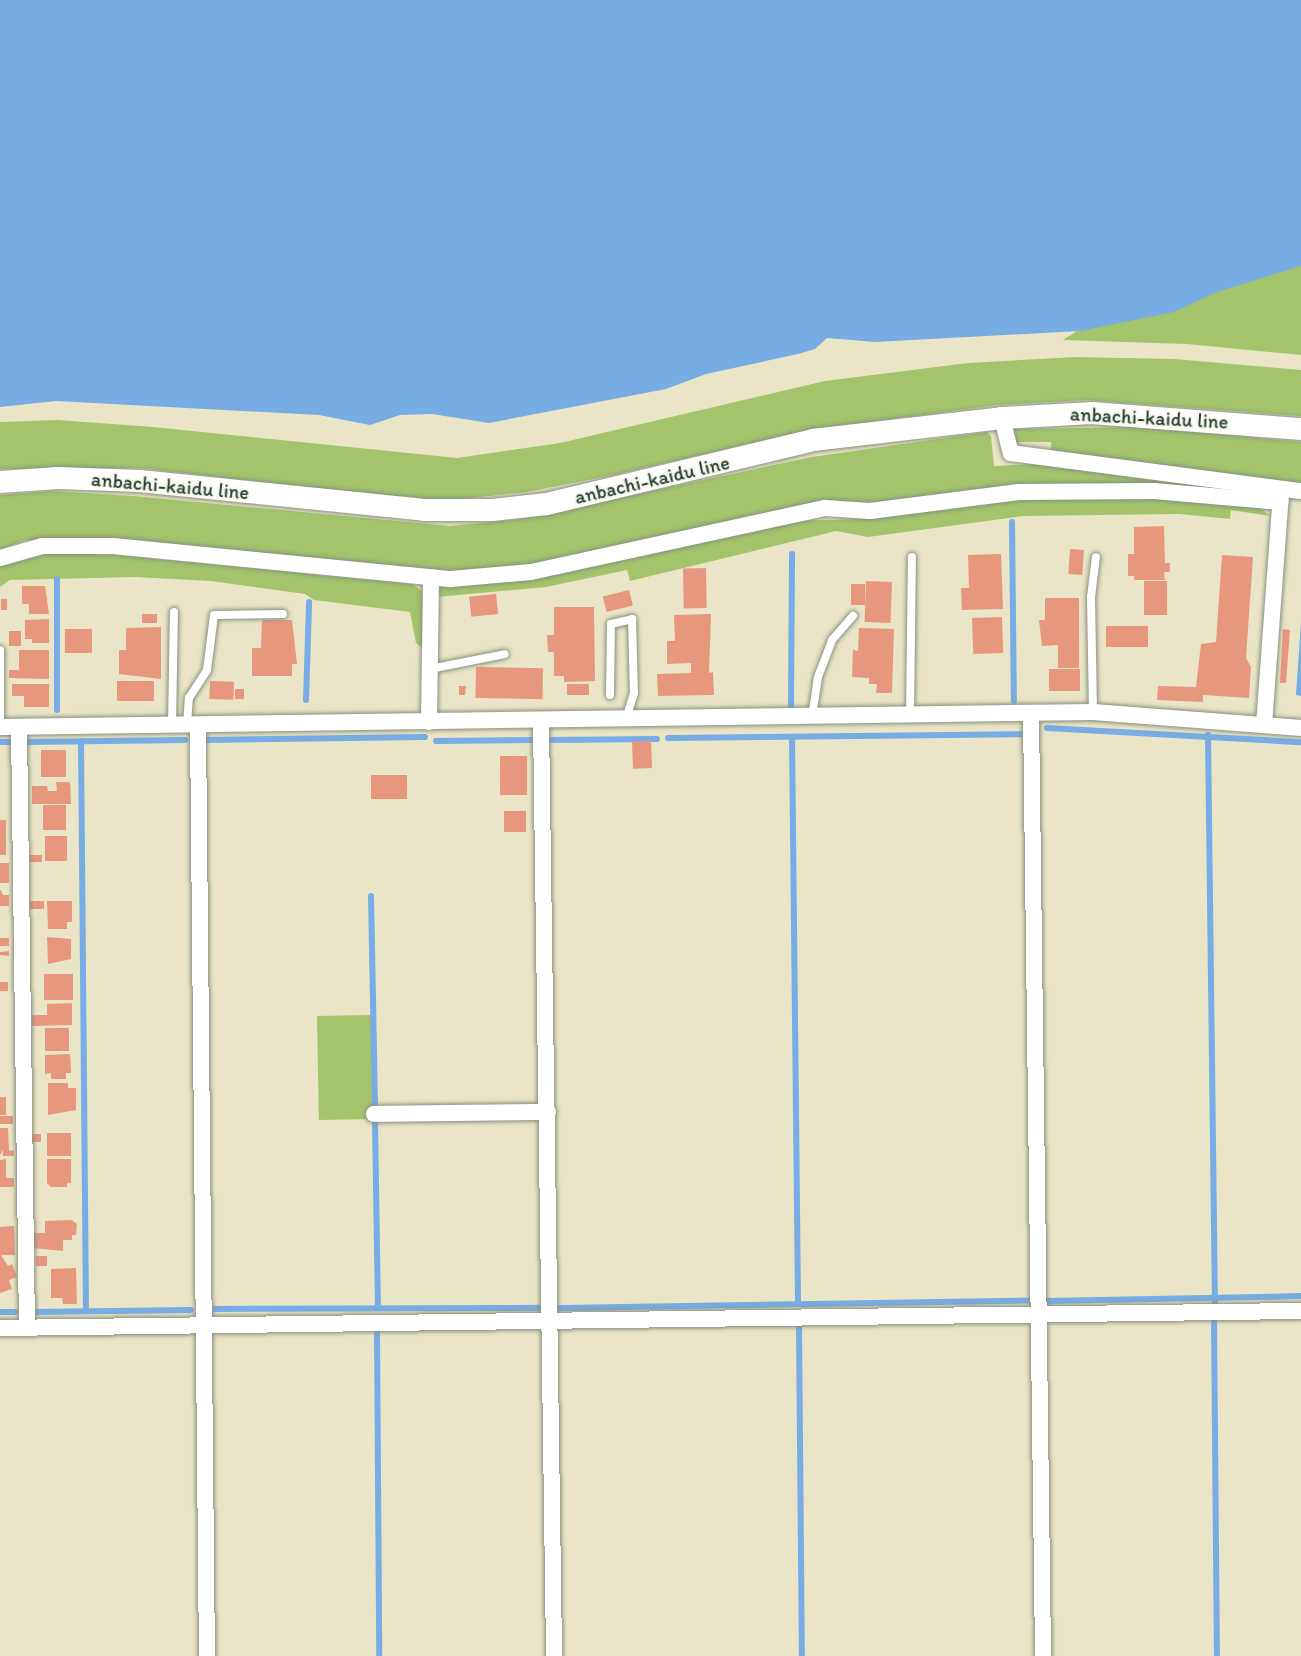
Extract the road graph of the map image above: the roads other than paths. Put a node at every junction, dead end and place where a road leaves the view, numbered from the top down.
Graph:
1 (1002, 418) junction
2 (1301, 429) edge
3 (0, 482) edge
4 (1301, 491) edge
5 (1281, 496) junction
6 (912, 557) dead end
7 (1096, 557) dead end
8 (0, 558) edge
9 (431, 577) junction
10 (174, 612) dead end
11 (283, 614) dead end
12 (853, 616) dead end
13 (0, 650) edge
14 (505, 654) dead end
15 (430, 669) junction
16 (610, 695) dead end
17 (1093, 712) junction
18 (1032, 713) junction
19 (910, 716) junction
20 (812, 717) junction
21 (542, 721) junction
22 (626, 721) junction
23 (429, 722) junction
24 (186, 725) junction
25 (1264, 725) junction
26 (0, 727) edge
27 (19, 728) junction
28 (1301, 728) edge
29 (548, 1112) junction
30 (374, 1114) dead end
31 (1301, 1311) edge
32 (1039, 1314) junction
33 (550, 1319) junction
34 (201, 1325) junction
35 (27, 1327) junction
36 (0, 1328) edge
37 (207, 1656) edge
38 (554, 1656) edge
39 (1043, 1656) edge

1 - 2 main road, anbachi-kaidu line
1 - 3 main road, anbachi-kaidu line
1 - 5 street
4 - 5 street
5 - 9 street
5 - 25 street
6 - 19 lane
7 - 17 lane
8 - 9 street
9 - 15 street
10 - 24 lane
11 - 24 lane
12 - 20 lane
13 - 26 lane
14 - 15 lane
15 - 23 street
16 - 22 lane
17 - 18 street
17 - 25 street
18 - 19 street
18 - 32 street
19 - 20 street
20 - 22 street
21 - 22 street
21 - 23 street
21 - 29 street
23 - 24 street
24 - 27 street
24 - 34 street
25 - 28 street
26 - 27 street
27 - 35 street
29 - 30 street
29 - 33 street
31 - 32 street
32 - 33 street
32 - 39 street
33 - 34 street
33 - 38 street
34 - 35 street
34 - 37 street
35 - 36 street

